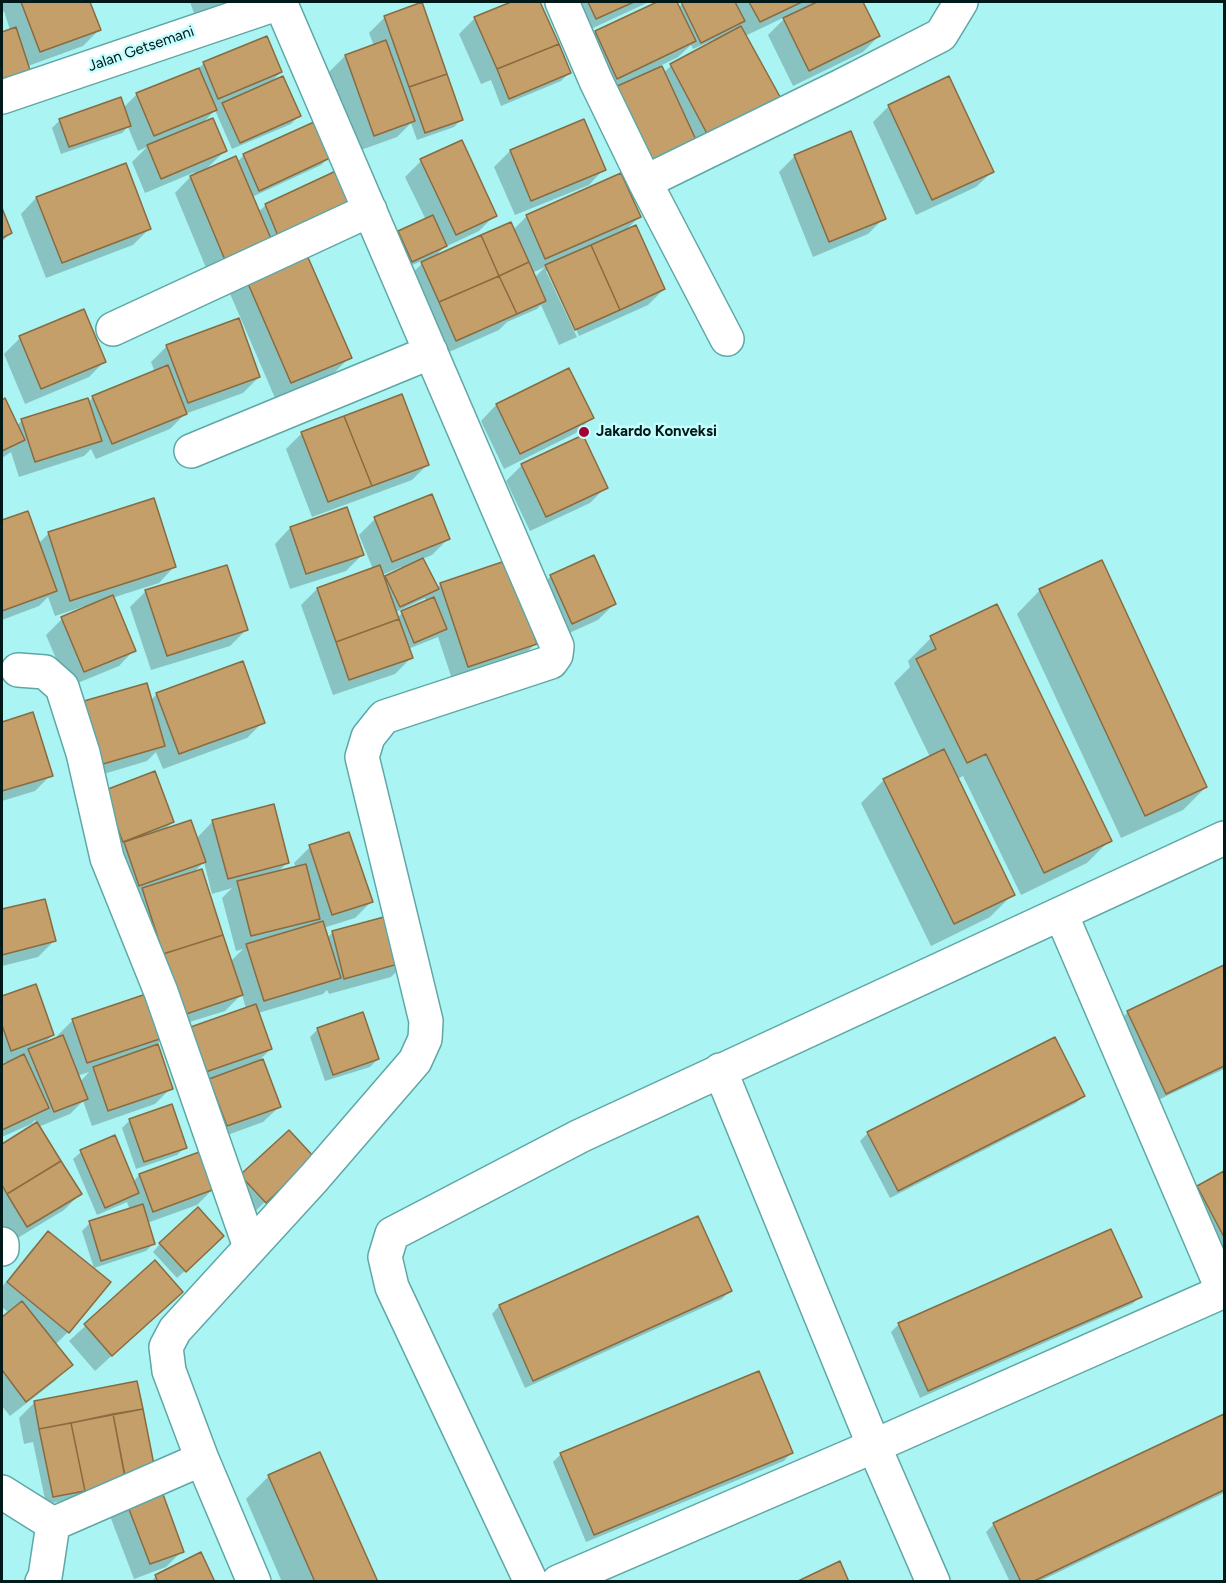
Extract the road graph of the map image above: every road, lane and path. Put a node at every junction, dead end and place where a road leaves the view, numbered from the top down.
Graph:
1 (281, 2) edge
2 (562, 2) edge
3 (962, 2) edge
4 (2, 97) edge
5 (645, 182) junction
6 (370, 210) junction
7 (113, 329) dead end
8 (727, 339) dead end
9 (431, 352) junction
10 (191, 451) dead end
11 (18, 670) dead end
12 (1224, 838) edge
13 (1061, 914) junction
14 (720, 1070) junction
15 (2, 1244) edge
16 (250, 1247) junction
17 (2, 1249) edge
18 (1224, 1291) edge
19 (874, 1446) junction
20 (202, 1459) junction
21 (2, 1492) edge
22 (53, 1524) junction
23 (42, 1581) edge
24 (254, 1581) edge
25 (531, 1581) edge
26 (558, 1581) edge
27 (933, 1581) edge

1 - 4 street, Jalan Getsemani
1 - 6 street
2 - 5 street
3 - 5 street
5 - 8 street
6 - 7 street
6 - 9 street
9 - 10 street
9 - 16 street
11 - 16 street
12 - 13 street
13 - 14 street
13 - 18 street
14 - 19 street
14 - 25 street
15 - 17 street
16 - 20 street
18 - 19 street
19 - 26 street
19 - 27 street
20 - 22 street
20 - 24 street
21 - 22 street
22 - 23 street

